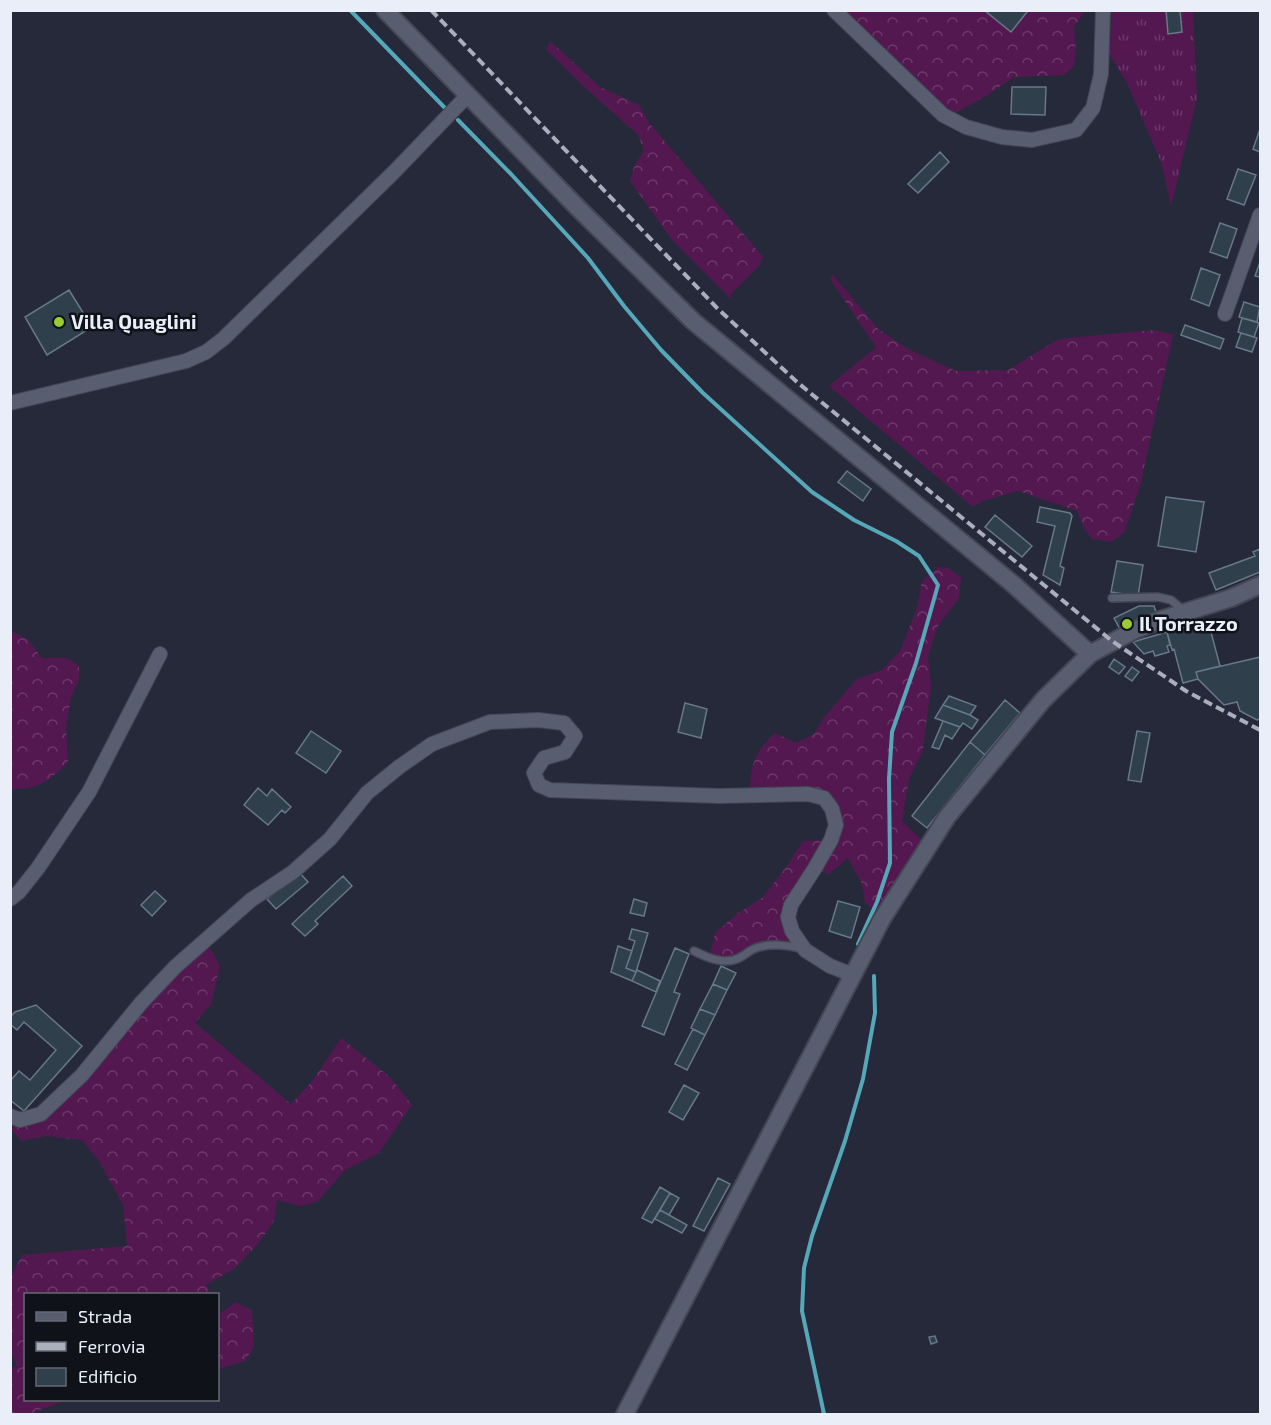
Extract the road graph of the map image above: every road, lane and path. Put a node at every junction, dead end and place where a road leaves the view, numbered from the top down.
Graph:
1 (386, 10) edge
2 (834, 10) edge
3 (1103, 10) edge
4 (468, 95) junction
5 (1260, 215) edge
6 (1225, 314) dead end
7 (10, 403) edge
8 (1260, 585) edge
9 (1113, 598) dead end
10 (1185, 612) junction
11 (160, 654) dead end
12 (1090, 654) junction
13 (10, 899) edge
14 (805, 950) junction
15 (694, 951) dead end
16 (853, 975) junction
17 (10, 1116) edge
18 (626, 1414) edge

1 - 4 street
2 - 3 street
4 - 7 street
4 - 12 street
5 - 6 street
8 - 10 street
9 - 10 lane
10 - 12 street
11 - 13 street
12 - 16 street
14 - 15 lane
14 - 16 street
14 - 17 street
16 - 18 street

